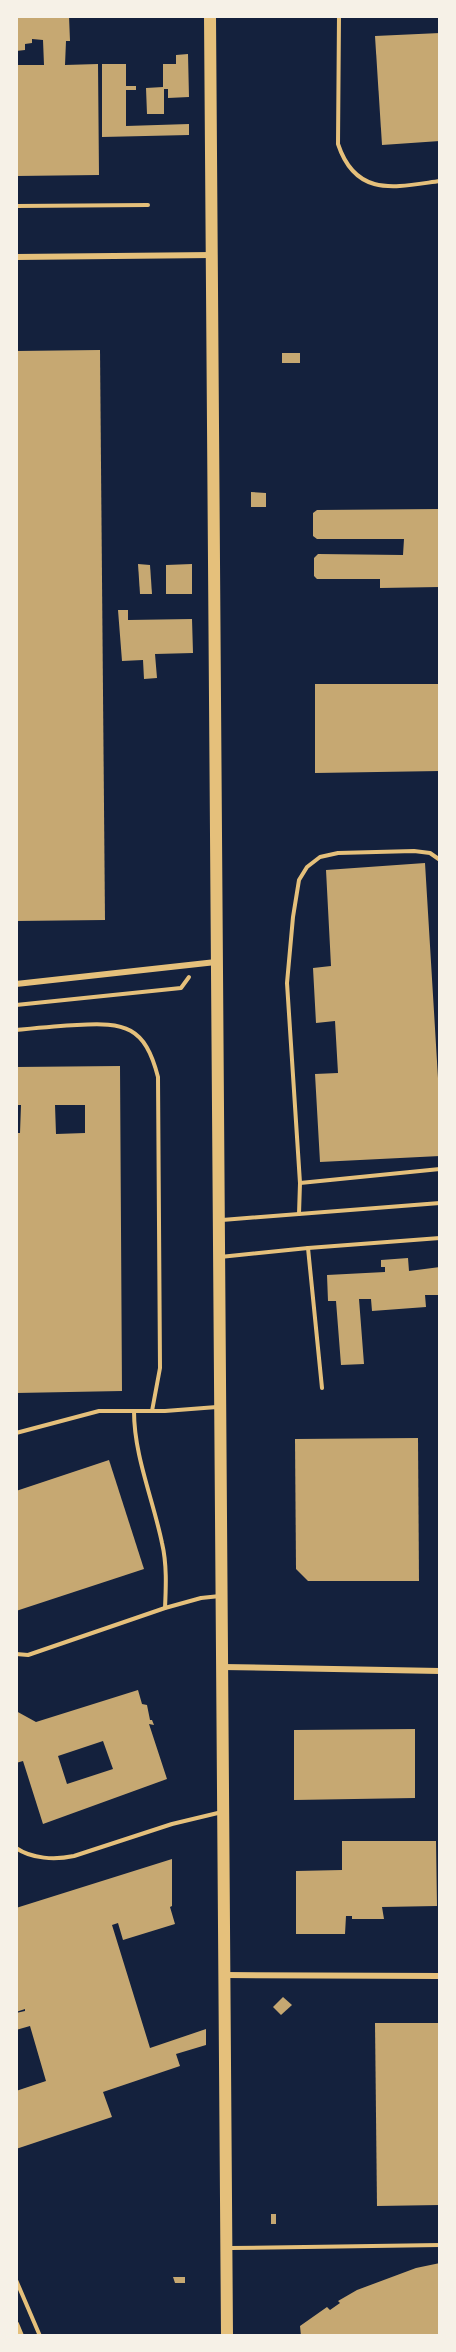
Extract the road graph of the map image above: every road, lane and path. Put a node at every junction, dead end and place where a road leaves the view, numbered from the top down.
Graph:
1 (210, 16) edge
2 (339, 16) edge
3 (440, 181) edge
4 (148, 205) dead end
5 (16, 207) edge
6 (212, 255) junction
7 (16, 257) edge
8 (440, 860) edge
9 (216, 962) junction
10 (190, 977) dead end
11 (16, 984) edge
12 (16, 1005) edge
13 (16, 1030) edge
14 (440, 1169) edge
15 (300, 1183) junction
16 (440, 1203) edge
17 (299, 1214) junction
18 (218, 1220) junction
19 (440, 1238) edge
20 (308, 1248) junction
21 (219, 1257) junction
22 (322, 1388) dead end
23 (220, 1407) junction
24 (134, 1411) junction
25 (152, 1411) junction
26 (16, 1433) edge
27 (221, 1596) junction
28 (165, 1608) junction
29 (16, 1654) edge
30 (223, 1667) junction
31 (440, 1671) edge
32 (223, 1812) junction
33 (16, 1848) edge
34 (225, 1975) junction
35 (440, 1976) edge
36 (440, 2246) edge
37 (226, 2248) junction
38 (16, 2280) edge
39 (16, 2324) edge
40 (21, 2336) edge
41 (40, 2336) edge
42 (227, 2336) edge

1 - 6 main road
2 - 3 lane
4 - 5 lane
6 - 7 street
6 - 9 main road
8 - 15 lane
9 - 11 street
9 - 18 main road
10 - 12 path
13 - 25 lane
14 - 15 lane
15 - 17 lane
16 - 17 lane
17 - 18 lane
18 - 21 main road
19 - 20 lane
20 - 21 lane
20 - 22 lane
21 - 23 main road
23 - 25 lane
23 - 27 main road
24 - 25 lane
24 - 26 lane
24 - 28 lane
27 - 28 lane
27 - 30 main road
28 - 29 lane
30 - 31 street
30 - 32 main road
32 - 33 lane
32 - 34 main road
34 - 35 street
34 - 37 main road
36 - 37 lane
37 - 42 main road
38 - 41 path
39 - 40 street

